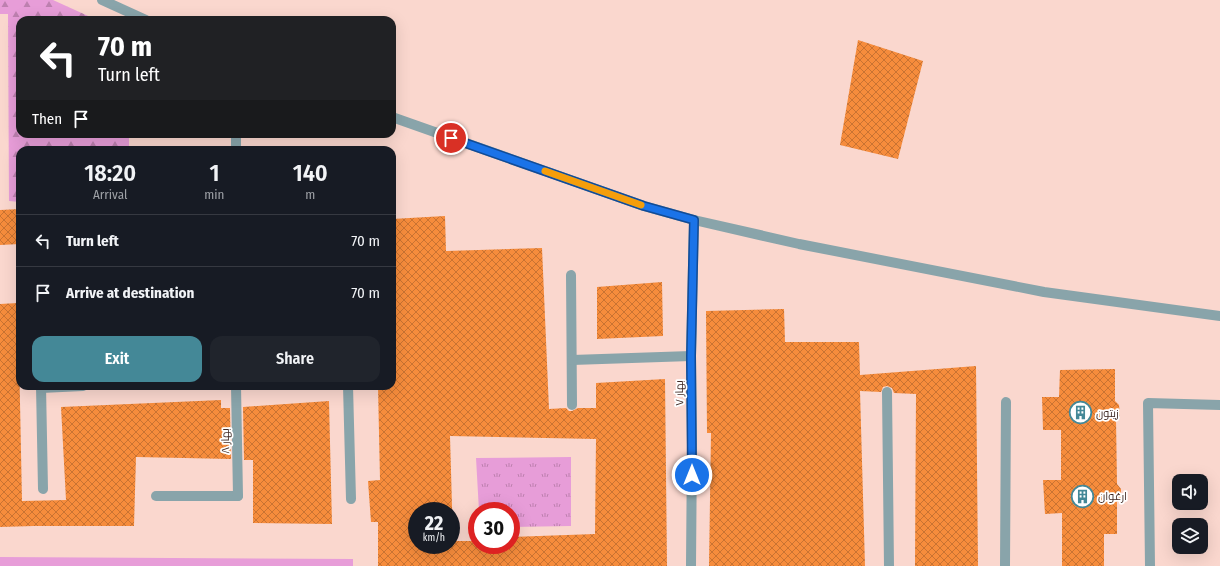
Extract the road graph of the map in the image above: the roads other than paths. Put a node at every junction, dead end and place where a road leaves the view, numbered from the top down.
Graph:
1 (102, 0) edge
2 (137, 16) edge
3 (396, 118) edge
4 (694, 220) junction
5 (571, 275) dead end
6 (1220, 316) edge
7 (691, 356) junction
8 (572, 360) junction
9 (41, 390) edge
10 (236, 390) edge
11 (348, 390) edge
12 (887, 392) dead end
13 (1006, 402) dead end
14 (572, 405) dead end
15 (1220, 405) edge
16 (42, 489) dead end
17 (156, 496) dead end
18 (352, 499) dead end
19 (690, 566) edge
20 (889, 566) edge
21 (1005, 566) edge
22 (1150, 566) edge

1 - 2 street
3 - 4 street
4 - 6 street
4 - 7 street, بهار ۷
5 - 8 street
7 - 8 street
7 - 19 street, بهار ۷
8 - 14 street
9 - 16 street
10 - 17 street, بهار ۸
11 - 18 street
12 - 20 street
13 - 21 street
15 - 22 street

